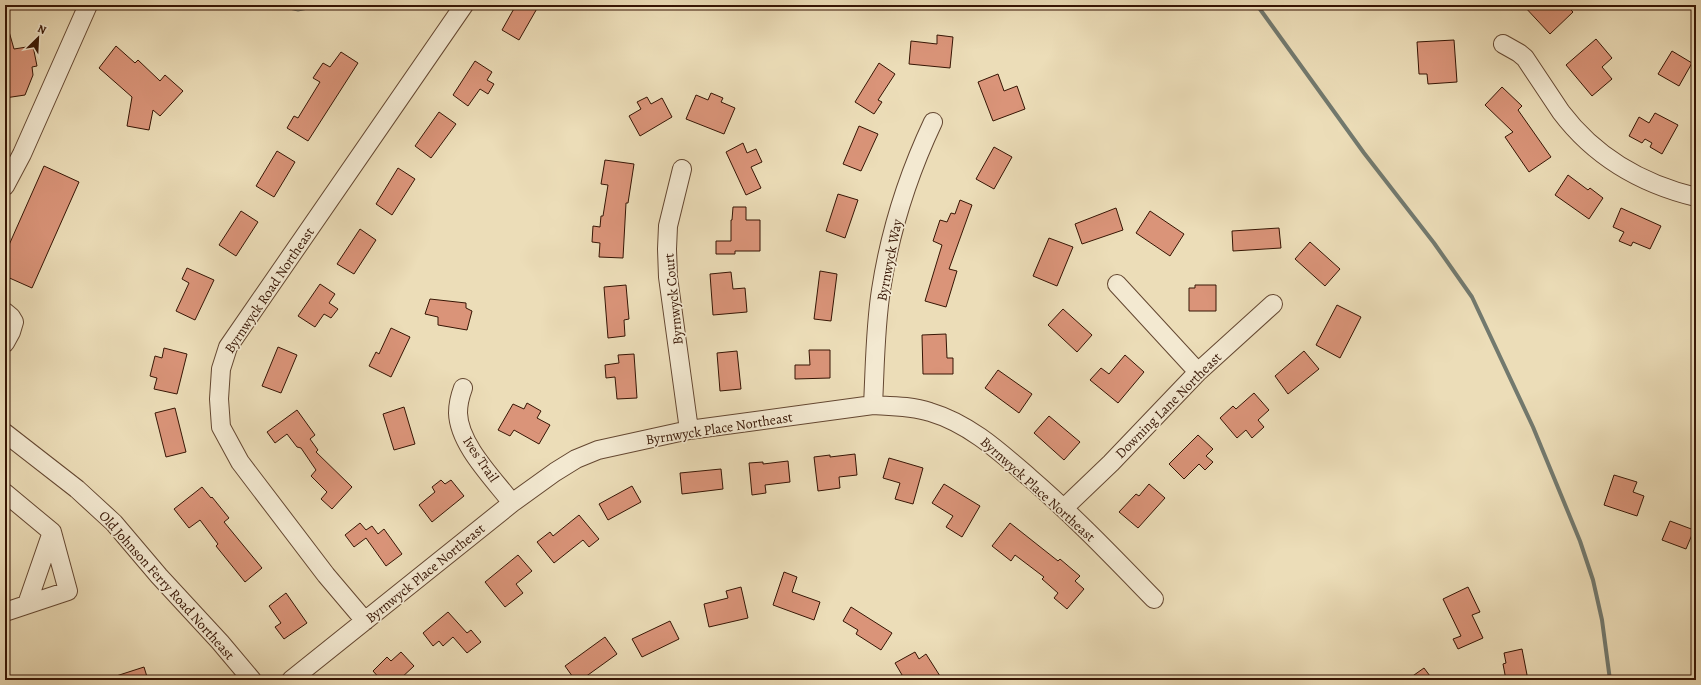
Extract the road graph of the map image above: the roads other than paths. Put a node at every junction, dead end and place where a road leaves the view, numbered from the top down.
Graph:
1 (88, 5) edge
2 (464, 5) edge
3 (1503, 44) dead end
4 (933, 122) dead end
5 (682, 169) dead end
6 (5, 186) edge
7 (1696, 197) edge
8 (1117, 284) dead end
9 (1273, 304) dead end
10 (5, 312) edge
11 (5, 343) edge
12 (1198, 372) junction
13 (463, 388) dead end
14 (873, 405) junction
15 (689, 430) junction
16 (5, 433) edge
17 (5, 493) edge
18 (512, 503) junction
19 (1064, 508) junction
20 (52, 532) junction
21 (1154, 599) dead end
22 (27, 604) junction
23 (5, 612) edge
24 (365, 621) junction
25 (252, 680) edge
26 (291, 680) edge

1 - 6 street
2 - 24 street, Byrnwyck Road Northeast
3 - 7 street
4 - 14 street, Byrnwyck Way
5 - 15 street, Byrnwyck Court
8 - 12 street
9 - 12 street, Downing Lane Northeast
10 - 11 street
12 - 19 street, Downing Lane Northeast
13 - 18 street, Ives Trail
14 - 15 street, Byrnwyck Place Northeast
14 - 19 street, Byrnwyck Place Northeast
15 - 18 street, Byrnwyck Place Northeast
16 - 25 street, Old Johnson Ferry Road Northeast
17 - 20 street
18 - 24 street, Byrnwyck Place Northeast
19 - 21 street, Byrnwyck Place Northeast
20 - 22 street
20 - 22 street
22 - 23 street
24 - 26 street, Byrnwyck Place Northeast

